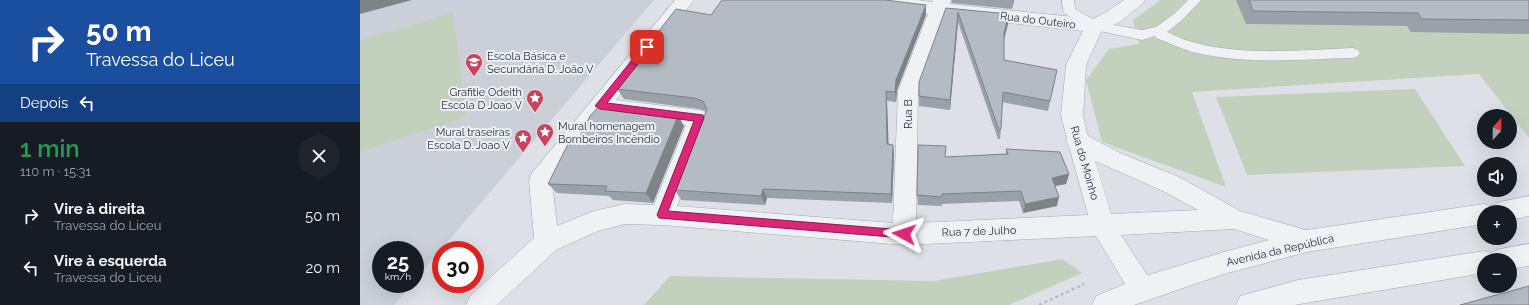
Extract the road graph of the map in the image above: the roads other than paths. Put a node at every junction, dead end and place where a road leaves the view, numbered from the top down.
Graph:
1 (685, 0) edge
2 (861, 0) edge
3 (1068, 0) edge
4 (1136, 0) edge
5 (1195, 0) edge
6 (941, 4) edge
7 (1095, 26) junction
8 (1160, 30) junction
9 (1353, 53) dead end
10 (600, 106) junction
11 (1077, 140) junction
12 (1529, 206) edge
13 (1517, 208) edge
14 (662, 215) junction
15 (1477, 215) edge
16 (1234, 219) junction
17 (1102, 225) junction
18 (904, 234) junction
19 (1307, 241) junction
20 (547, 242) junction
21 (1529, 255) edge
22 (1517, 257) edge
23 (1477, 263) edge
24 (1142, 289) junction
25 (479, 305) edge
26 (1105, 305) edge
27 (1249, 305) edge

1 - 10 street
2 - 6 street, Rua do Outeiro
3 - 7 lane
4 - 7 street
5 - 8 lane
6 - 7 street, Rua do Outeiro
6 - 18 street, Rua B
7 - 8 lane
7 - 11 street, Rua do Moinho
8 - 9 lane
10 - 14 street
10 - 20 street
11 - 16 street
11 - 17 street, Rua do Moinho
12 - 13 street
14 - 18 street, Rua 7 de Julho
14 - 20 street, Rua 7 de Julho
15 - 19 street, Avenida da República
16 - 17 street, Rua 7 de Julho
16 - 19 street
17 - 18 street, Rua 7 de Julho
17 - 24 street
19 - 24 street, Avenida da República
20 - 25 street, Rua 7 de Julho
21 - 22 street
23 - 27 street
24 - 26 street, Avenida da República

